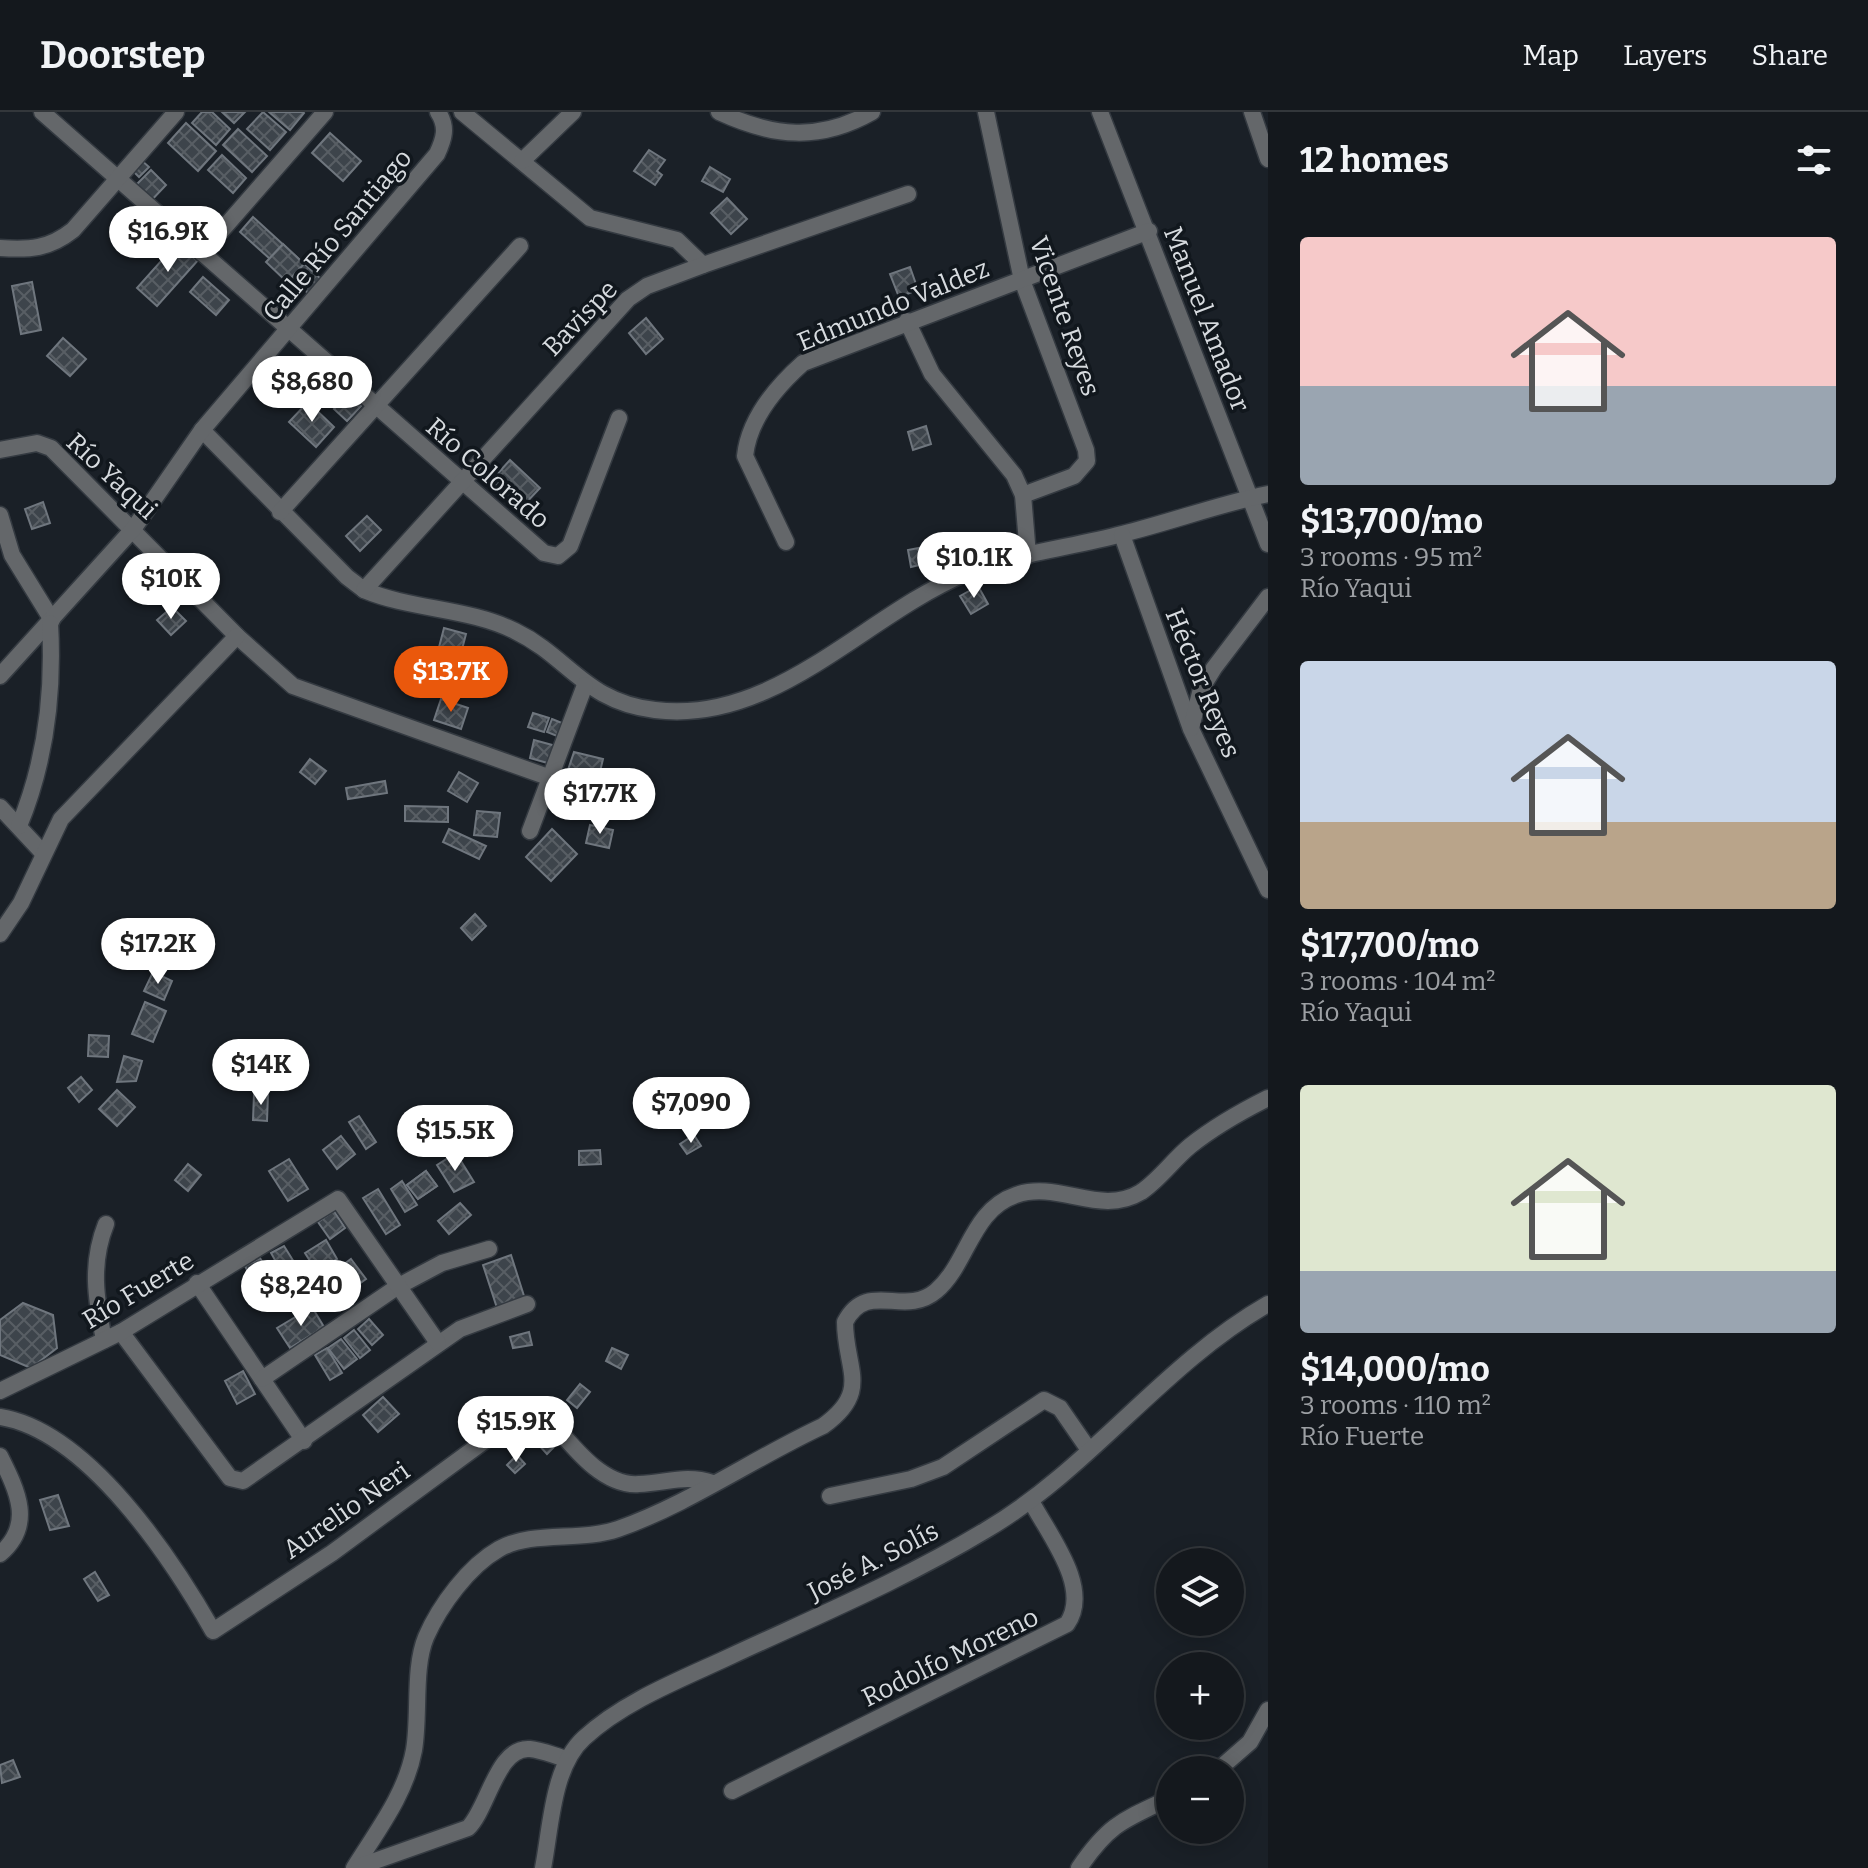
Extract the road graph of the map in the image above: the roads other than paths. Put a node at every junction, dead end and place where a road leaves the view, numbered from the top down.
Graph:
1 (42, 112) edge
2 (176, 112) edge
3 (325, 112) edge
4 (438, 112) edge
5 (462, 112) edge
6 (573, 112) edge
7 (719, 112) edge
8 (872, 112) edge
9 (986, 112) edge
10 (1100, 112) edge
11 (1252, 112) edge
12 (1268, 159) edge
13 (522, 161) junction
14 (119, 179) junction
15 (908, 194) dead end
16 (1149, 231) junction
17 (520, 246) dead end
18 (0, 248) edge
19 (202, 253) junction
20 (703, 265) junction
21 (1022, 280) junction
22 (907, 321) junction
23 (287, 330) junction
24 (376, 407) junction
25 (619, 418) dead end
26 (202, 430) junction
27 (0, 450) edge
28 (463, 482) junction
29 (1268, 494) edge
30 (1023, 495) junction
31 (1249, 498) junction
32 (280, 512) junction
33 (0, 515) edge
34 (134, 528) junction
35 (1122, 535) junction
36 (786, 542) dead end
37 (1268, 544) edge
38 (1028, 555) junction
39 (364, 590) junction
40 (1268, 597) edge
41 (51, 621) junction
42 (237, 636) junction
43 (0, 676) edge
44 (585, 685) junction
45 (1191, 729) junction
46 (548, 777) junction
47 (0, 807) edge
48 (19, 826) junction
49 (530, 831) dead end
50 (43, 853) junction
51 (1268, 890) edge
52 (0, 934) edge
53 (1268, 1098) edge
54 (106, 1224) dead end
55 (489, 1249) dead end
56 (197, 1283) junction
57 (397, 1287) junction
58 (527, 1304) dead end
59 (1268, 1304) edge
60 (121, 1332) junction
61 (104, 1340) junction
62 (438, 1343) junction
63 (262, 1379) junction
64 (0, 1391) edge
65 (0, 1417) edge
66 (304, 1441) junction
67 (1089, 1450) junction
68 (0, 1456) edge
69 (713, 1483) junction
70 (830, 1496) dead end
71 (1031, 1501) junction
72 (0, 1554) edge
73 (1268, 1710) edge
74 (1234, 1756) edge
75 (567, 1759) junction
76 (732, 1791) dead end
77 (1156, 1804) edge
78 (354, 1868) edge
79 (543, 1868) edge
80 (1079, 1868) edge

1 - 14 street, Río Colorado
2 - 14 street
3 - 19 street
4 - 23 street, Calle Río Santiago
5 - 13 street
6 - 13 street
7 - 8 street
9 - 21 street, Vicente Reyes
10 - 16 street, Manuel Amador
11 - 12 street
13 - 20 street
14 - 18 street
14 - 19 street, Río Colorado
15 - 20 street, Bavispe
16 - 21 street, Edmundo Valdez
16 - 31 street, Manuel Amador
17 - 24 street
19 - 23 street, Río Colorado
20 - 28 street, Bavispe
21 - 22 street, Edmundo Valdez
21 - 30 street, Vicente Reyes
22 - 30 street
22 - 36 street, Edmundo Valdez
23 - 24 street, Río Colorado
23 - 26 street, Calle Río Santiago
24 - 28 street, Río Colorado
24 - 32 street
25 - 28 street, Río Colorado
26 - 32 street
26 - 34 street, Calle Río Santiago
27 - 34 street, Río Yaqui
28 - 39 street, Bavispe
29 - 31 street
30 - 38 street
31 - 35 street
31 - 37 street, Manuel Amador
32 - 39 street
33 - 41 street
34 - 41 street, Calle Río Santiago
34 - 42 street, Río Yaqui
35 - 38 street
35 - 45 street, Héctor Reyes
38 - 44 street
39 - 44 street
40 - 45 street
41 - 43 street, Calle Río Santiago
41 - 48 street
42 - 46 street, Río Yaqui
42 - 50 street
44 - 46 street
45 - 51 street, Héctor Reyes
46 - 49 street
47 - 48 street
48 - 50 street
50 - 52 street
53 - 69 street
54 - 61 street
55 - 57 street
56 - 57 street, Río Fuerte
56 - 60 street, Río Fuerte
56 - 63 street
57 - 62 street
57 - 63 street
58 - 62 street
59 - 67 street, José A. Solís
60 - 61 street, Río Fuerte
60 - 66 street
61 - 64 street, Río Fuerte
62 - 66 street
63 - 66 street
65 - 69 street, Aurelio Neri
67 - 70 street
67 - 71 street, José A. Solís
68 - 72 street
69 - 78 street
71 - 75 street, José A. Solís
71 - 76 street, Rodolfo Moreno
73 - 74 street
75 - 78 street
75 - 79 street, José A. Solís
77 - 80 street

